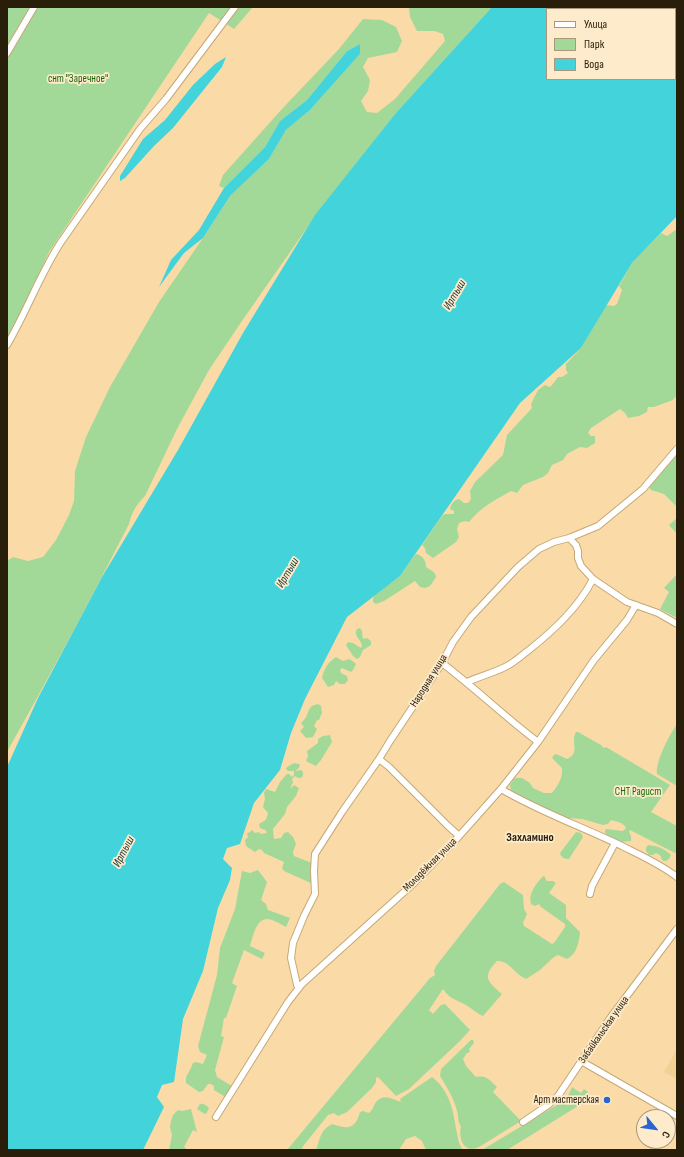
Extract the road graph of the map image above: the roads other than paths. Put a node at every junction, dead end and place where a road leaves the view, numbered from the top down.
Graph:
1 (34, 7) edge
2 (234, 7) edge
3 (7, 53) edge
4 (7, 345) edge
5 (677, 449) edge
6 (569, 538) junction
7 (593, 579) junction
8 (636, 605) junction
9 (677, 624) edge
10 (442, 663) junction
11 (466, 682) junction
12 (538, 742) junction
13 (379, 760) junction
14 (501, 789) junction
15 (459, 836) junction
16 (615, 842) junction
17 (677, 877) edge
18 (590, 894) dead end
19 (677, 929) edge
20 (299, 988) junction
21 (581, 1061) junction
22 (677, 1116) edge
23 (216, 1117) dead end
24 (522, 1122) dead end

1 - 3 street
2 - 4 street
5 - 6 street, Народная улица
6 - 7 street
6 - 10 street, Народная улица
7 - 8 street
7 - 11 street
8 - 9 street
8 - 12 street, Молодёжная улица
10 - 11 street
10 - 13 street, Народная улица
11 - 12 street
12 - 14 street, Молодёжная улица
13 - 15 street
13 - 20 street, Народная улица
14 - 15 street, Молодёжная улица
14 - 16 street
15 - 20 street, Молодёжная улица
16 - 17 street
16 - 18 street
19 - 21 street, Забайкальская улица
20 - 23 street, Молодёжная улица
21 - 22 street
21 - 24 street, Забайкальская улица

